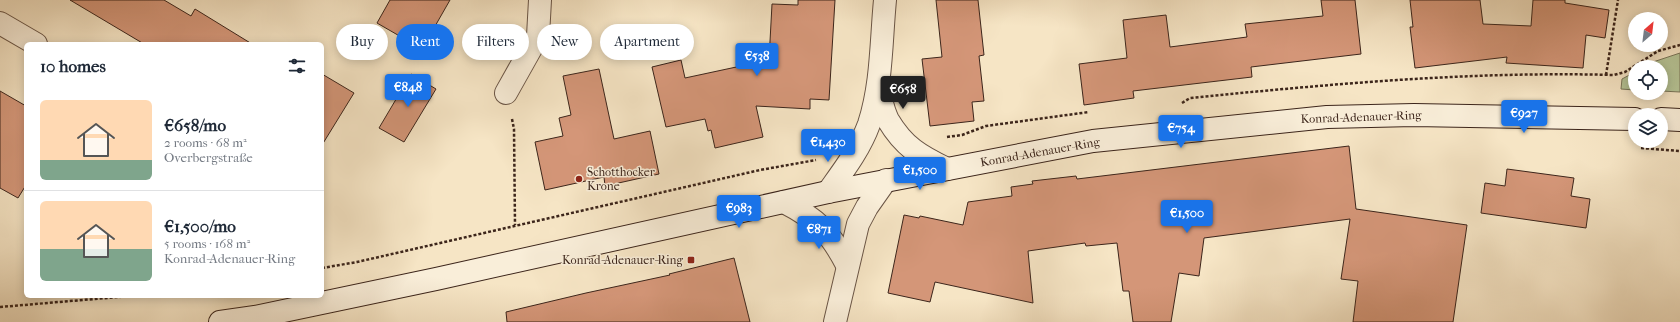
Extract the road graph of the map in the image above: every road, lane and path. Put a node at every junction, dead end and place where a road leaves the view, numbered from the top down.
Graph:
1 (540, 0) edge
2 (885, 0) edge
3 (1618, 0) edge
4 (0, 23) edge
5 (33, 42) edge
6 (1680, 44) edge
7 (878, 88) junction
8 (506, 93) joint
9 (1628, 119) edge
10 (1668, 119) edge
11 (1680, 120) edge
12 (856, 152) junction
13 (947, 169) junction
14 (886, 180) junction
15 (828, 192) junction
16 (784, 202) junction
17 (515, 225) junction
18 (847, 265) junction
19 (324, 268) edge
20 (106, 298) edge
21 (0, 307) edge
22 (220, 322) edge
23 (835, 322) edge

1 - 8 main road
2 - 7 main road
3 - 6 path
4 - 5 main road
7 - 12 main road
7 - 13 main road
8 - 17 path
9 - 13 main road, Konrad-Adenauer-Ring
10 - 11 main road
12 - 15 main road
12 - 17 path
13 - 14 main road, Konrad-Adenauer-Ring
14 - 15 main road, Konrad-Adenauer-Ring
14 - 18 main road
15 - 16 main road, Konrad-Adenauer-Ring
16 - 18 main road
16 - 22 main road, Konrad-Adenauer-Ring
17 - 19 path
18 - 23 main road
20 - 21 path

